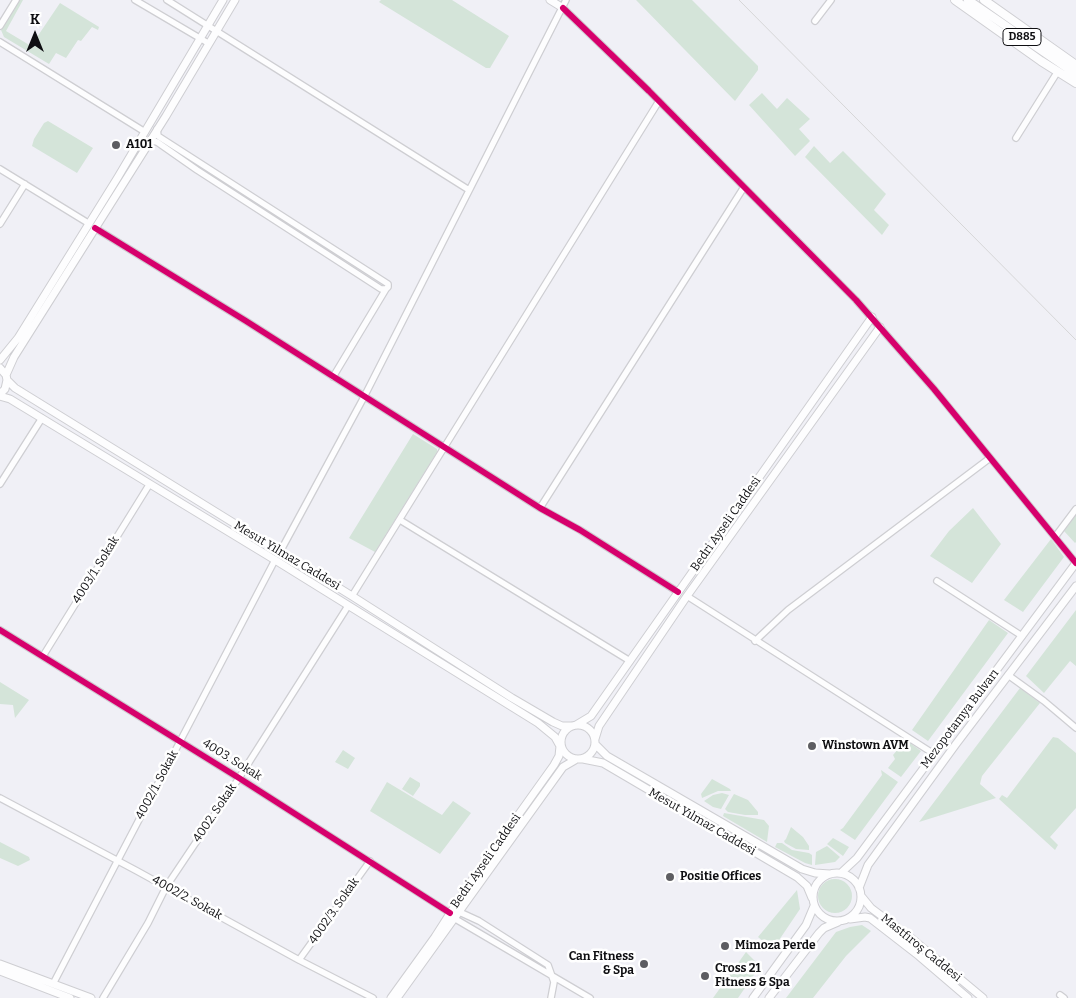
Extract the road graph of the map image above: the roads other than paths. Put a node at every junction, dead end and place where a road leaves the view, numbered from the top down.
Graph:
1 (16, 0) edge
2 (135, 0) edge
3 (167, 0) edge
4 (224, 0) edge
5 (235, 0) edge
6 (550, 0) edge
7 (566, 0) edge
8 (831, 0) edge
9 (955, 0) edge
10 (968, 0) edge
11 (984, 0) edge
12 (563, 8) junction
13 (815, 21) dead end
14 (0, 26) edge
15 (207, 26) junction
16 (216, 31) junction
17 (200, 38) junction
18 (0, 42) edge
19 (208, 43) junction
20 (1076, 65) edge
21 (1058, 71) junction
22 (1076, 74) edge
23 (1076, 83) edge
24 (658, 101) junction
25 (157, 129) junction
26 (144, 132) junction
27 (1016, 138) dead end
28 (149, 142) junction
29 (0, 169) edge
30 (25, 184) junction
31 (744, 187) junction
32 (469, 190) junction
33 (0, 224) edge
34 (88, 224) junction
35 (95, 228) junction
36 (386, 289) junction
37 (872, 317) junction
38 (880, 326) junction
39 (0, 360) edge
40 (0, 368) edge
41 (333, 377) junction
42 (7, 378) junction
43 (0, 395) edge
44 (364, 397) junction
45 (42, 418) junction
46 (445, 447) junction
47 (990, 458) junction
48 (0, 484) edge
49 (149, 484) junction
50 (540, 508) junction
51 (1076, 509) edge
52 (400, 520) junction
53 (1055, 537) junction
54 (280, 552) junction
55 (276, 560) junction
56 (1076, 563) edge
57 (937, 581) dead end
58 (1076, 586) edge
59 (678, 592) junction
60 (352, 596) junction
61 (687, 596) junction
62 (348, 606) junction
63 (0, 630) edge
64 (1022, 636) junction
65 (755, 641) junction
66 (43, 656) junction
67 (630, 661) junction
68 (1008, 675) junction
69 (573, 726) junction
70 (1076, 728) edge
71 (180, 742) junction
72 (595, 742) junction
73 (560, 746) junction
74 (934, 754) junction
75 (583, 759) junction
76 (575, 760) junction
77 (239, 778) junction
78 (0, 798) edge
79 (117, 860) junction
80 (370, 861) junction
81 (841, 873) junction
82 (830, 874) junction
83 (166, 887) junction
84 (860, 888) junction
85 (862, 897) junction
86 (812, 898) junction
87 (814, 906) junction
88 (453, 914) junction
89 (843, 921) junction
90 (299, 960) junction
91 (0, 964) edge
92 (0, 971) edge
93 (552, 975) junction
94 (53, 984) junction
95 (70, 998) edge
96 (91, 998) edge
97 (103, 998) edge
98 (373, 998) edge
99 (390, 998) edge
100 (397, 998) edge
101 (551, 998) edge
102 (590, 998) edge
103 (753, 998) edge
104 (769, 998) edge
105 (968, 998) edge
106 (983, 998) edge

1 - 14 street
2 - 17 street
3 - 15 street
4 - 15 main road
5 - 16 main road
6 - 12 main road
7 - 12 street
8 - 13 street
9 - 21 highway
10 - 22 highway, D885
11 - 20 highway, D885
12 - 24 street
12 - 32 street
15 - 16 street
15 - 17 main road
16 - 19 main road
16 - 32 street
17 - 19 street
17 - 26 main road
18 - 26 street
19 - 25 main road
21 - 23 highway
21 - 27 street
24 - 31 street
24 - 46 street
25 - 28 main road
25 - 36 street
26 - 34 main road
28 - 35 main road
28 - 36 street
29 - 30 street
30 - 33 street
30 - 34 street
31 - 37 street
31 - 50 street
32 - 44 street
34 - 39 main road
35 - 41 street
35 - 42 main road
36 - 41 street
37 - 38 street
37 - 59 main road, Bedri Ayseli Caddesi
38 - 47 street
38 - 61 main road, Bedri Ayseli Caddesi
40 - 42 main road, Mesut Yılmaz Caddesi
41 - 44 street
42 - 43 main road
42 - 54 main road, Mesut Yılmaz Caddesi
43 - 45 main road, Mesut Yılmaz Caddesi
44 - 46 street
44 - 54 street
45 - 48 street
45 - 49 main road, Mesut Yılmaz Caddesi
46 - 50 street
46 - 52 street
47 - 53 street
47 - 65 street
49 - 55 main road, Mesut Yılmaz Caddesi
49 - 66 street, 4003/1. Sokak
50 - 59 street
51 - 53 street
52 - 60 street
52 - 67 street
53 - 56 street
54 - 60 main road, Mesut Yılmaz Caddesi
55 - 62 main road, Mesut Yılmaz Caddesi
55 - 71 street, 4002/1. Sokak
56 - 64 main road, Mezopotamya Bulvarı
57 - 64 street
58 - 68 main road, Mezopotamya Bulvarı
59 - 67 main road, Bedri Ayseli Caddesi
60 - 69 main road, Mesut Yılmaz Caddesi
61 - 65 street
61 - 72 main road, Bedri Ayseli Caddesi
62 - 73 main road, Mesut Yılmaz Caddesi
62 - 77 street, 4002. Sokak
63 - 66 street, 4003. Sokak
64 - 74 main road, Mezopotamya Bulvarı
65 - 74 street
66 - 71 street, 4003. Sokak
67 - 69 main road, Bedri Ayseli Caddesi
68 - 70 street
68 - 84 main road, Mezopotamya Bulvarı
69 - 72 main road
69 - 73 main road
71 - 77 street, 4003. Sokak
71 - 79 street, 4002/1. Sokak
72 - 75 main road
72 - 82 main road, Mesut Yılmaz Caddesi
73 - 76 main road
73 - 88 main road, Bedri Ayseli Caddesi
74 - 81 main road, Mezopotamya Bulvarı
75 - 76 main road
75 - 86 main road, Mesut Yılmaz Caddesi
76 - 88 main road, Bedri Ayseli Caddesi
77 - 80 street, 4003. Sokak
77 - 83 street, 4002. Sokak
78 - 79 street, 4002/2. Sokak
79 - 83 street, 4002/2. Sokak
79 - 94 street, 4002/1. Sokak
80 - 88 street, 4003. Sokak
80 - 90 street, 4002/3. Sokak
81 - 82 main road
81 - 84 main road
82 - 86 main road
83 - 90 street, 4002/2. Sokak
83 - 97 street, 4002. Sokak
84 - 85 main road
85 - 89 main road
85 - 106 main road, Mastfıroş Caddesi
86 - 87 main road
87 - 89 main road
87 - 103 main road
88 - 93 street
88 - 93 street
88 - 99 main road, Bedri Ayseli Caddesi
88 - 100 main road, Bedri Ayseli Caddesi
89 - 104 main road
89 - 105 main road, Mastfıroş Caddesi
90 - 98 street, 4002/2. Sokak
91 - 94 main road
92 - 95 main road
93 - 101 street
93 - 102 street
94 - 96 main road

